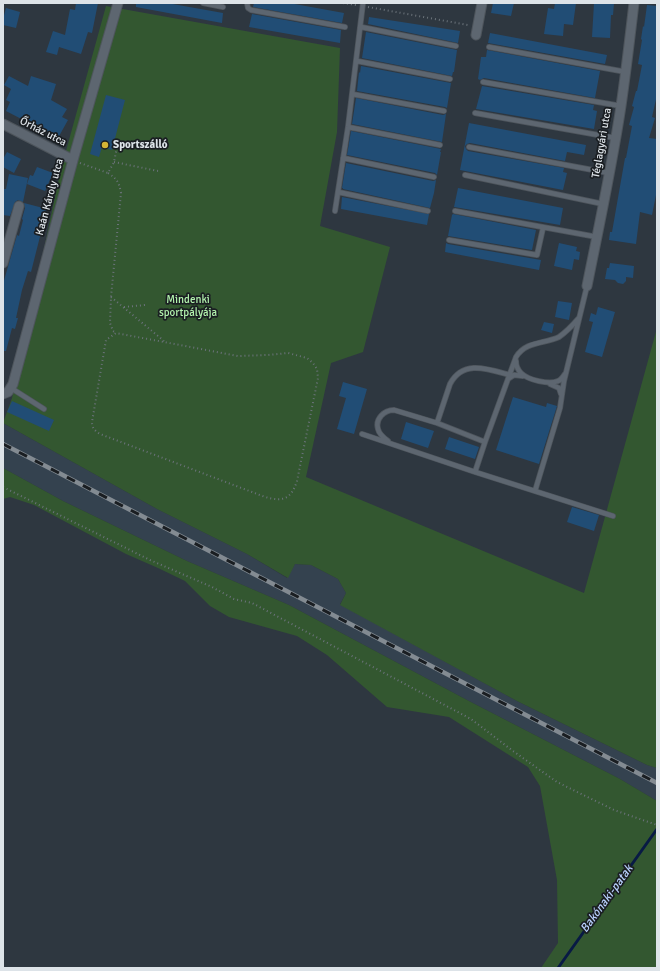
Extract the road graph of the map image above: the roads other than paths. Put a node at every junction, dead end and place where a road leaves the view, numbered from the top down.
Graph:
1 (118, 3) edge
2 (203, 3) edge
3 (247, 3) edge
4 (482, 3) edge
5 (634, 3) edge
6 (363, 5) edge
7 (223, 7) dead end
8 (345, 27) dead end
9 (361, 27) junction
10 (477, 31) road end
11 (456, 46) dead end
12 (489, 47) dead end
13 (357, 61) junction
14 (626, 72) junction
15 (450, 79) dead end
16 (483, 82) dead end
17 (352, 94) junction
18 (621, 106) junction
19 (444, 111) dead end
20 (475, 113) dead end
21 (3, 124) edge
22 (348, 127) junction
23 (615, 138) junction
24 (440, 145) dead end
25 (469, 147) dead end
26 (344, 158) junction
27 (73, 160) junction
28 (609, 173) junction
29 (465, 175) dead end
30 (434, 177) dead end
31 (338, 192) junction
32 (603, 204) junction
33 (19, 206) dead end
34 (334, 211) dead end
35 (428, 211) dead end
36 (455, 211) dead end
37 (543, 228) junction
38 (597, 237) junction
39 (449, 240) dead end
40 (3, 263) edge
41 (587, 286) joint
42 (579, 317) junction
43 (516, 357) junction
44 (566, 374) junction
45 (509, 377) junction
46 (526, 377) junction
47 (547, 382) junction
48 (11, 388) junction
49 (3, 394) edge
50 (562, 396) junction
51 (44, 409) dead end
52 (437, 423) junction
53 (362, 434) dead end
54 (485, 442) junction
55 (391, 444) junction
56 (475, 472) junction
57 (535, 491) junction
58 (613, 516) dead end

1 - 27 street, Kaán Károly utca
2 - 7 lane
3 - 8 lane
4 - 10 street
5 - 14 street, Téglagyári utca
6 - 9 lane
9 - 11 lane
9 - 13 lane
12 - 14 lane
13 - 15 lane
13 - 17 lane
14 - 18 street, Téglagyári utca
16 - 18 lane
17 - 19 lane
17 - 22 lane
18 - 23 street, Téglagyári utca
20 - 23 lane
21 - 27 street, Őrház utca
22 - 24 lane
22 - 26 lane
23 - 28 street, Téglagyári utca
25 - 28 lane
26 - 30 lane
26 - 31 lane
27 - 48 street, Kaán Károly utca
28 - 32 street, Téglagyári utca
29 - 32 lane
31 - 34 lane
31 - 35 lane
32 - 38 street, Téglagyári utca
33 - 40 street
36 - 37 lane
37 - 38 lane
37 - 39 lane
38 - 41 street, Téglagyári utca
41 - 42 lane
42 - 43 lane
42 - 44 lane
43 - 45 lane
43 - 46 lane
44 - 47 lane
44 - 50 lane
45 - 46 lane
45 - 52 lane
45 - 54 lane
46 - 47 lane
47 - 50 lane
48 - 49 street
48 - 51 lane
50 - 57 lane
52 - 54 lane
52 - 55 lane
53 - 55 lane
54 - 56 lane
55 - 56 lane
56 - 57 lane
57 - 58 lane

